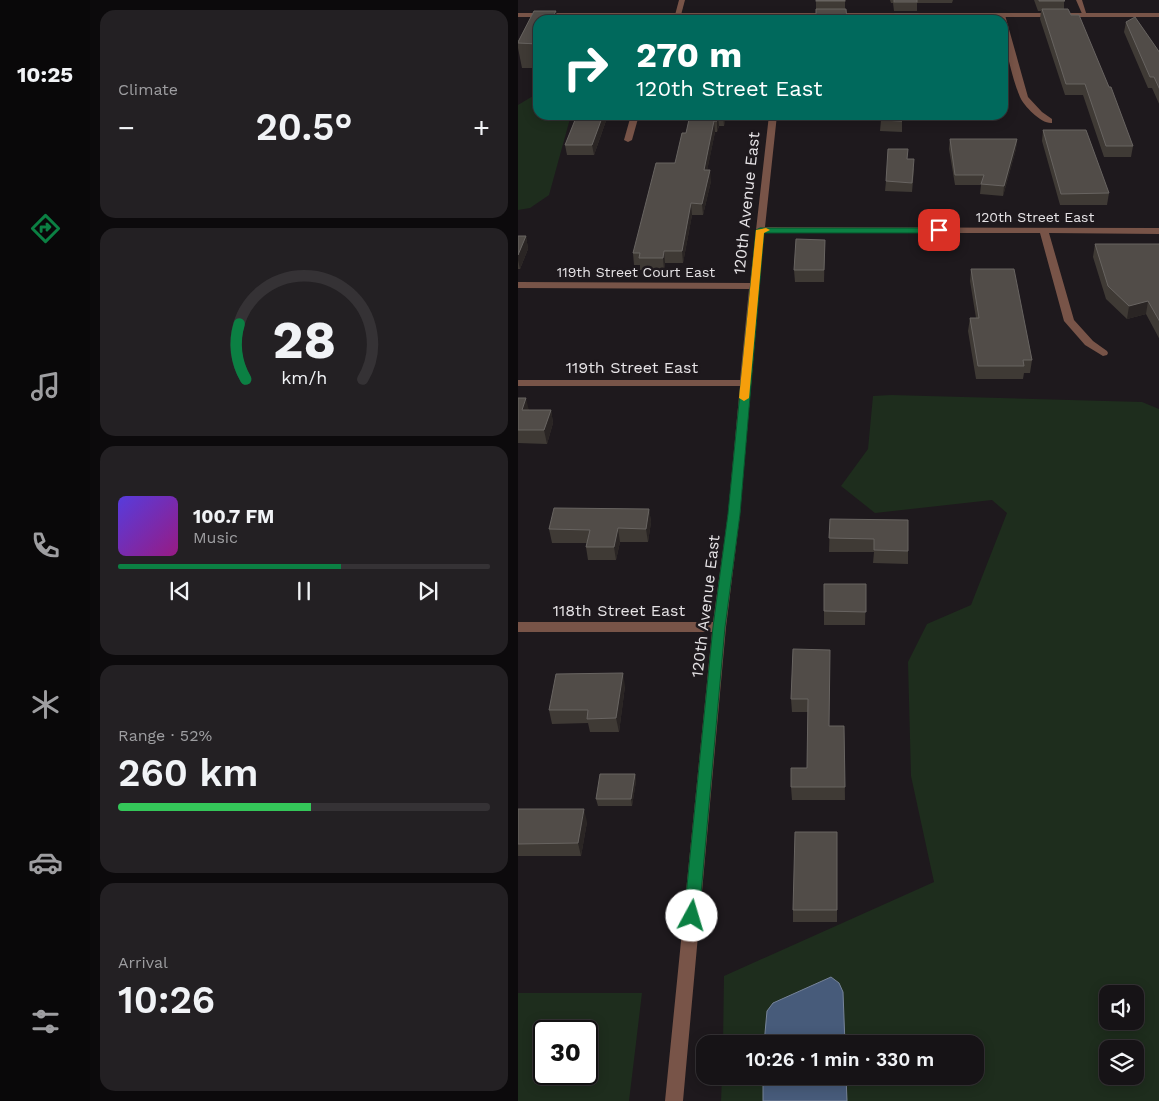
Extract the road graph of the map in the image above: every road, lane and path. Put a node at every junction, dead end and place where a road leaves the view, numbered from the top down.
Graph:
1 (682, 0) edge
2 (1079, 0) edge
3 (518, 15) edge
4 (533, 15) edge
5 (678, 15) edge
6 (1002, 15) edge
7 (1085, 15) junction
8 (1160, 15) edge
9 (1008, 38) edge
10 (634, 120) edge
11 (772, 120) edge
12 (1050, 121) dead end
13 (628, 140) dead end
14 (760, 230) junction
15 (1044, 230) junction
16 (1160, 231) edge
17 (518, 285) edge
18 (754, 286) junction
19 (1104, 353) dead end
20 (518, 383) edge
21 (746, 383) junction
22 (518, 627) edge
23 (719, 627) junction
24 (674, 1101) edge

1 - 5 street
2 - 7 street
3 - 4 street
6 - 7 street
7 - 8 street
9 - 12 street
10 - 13 street
11 - 14 street, 120th Avenue East
14 - 15 street, 120th Street East
14 - 18 street, 120th Avenue East
15 - 16 street, 120th Street East
15 - 19 street
17 - 18 street, 119th Street Court East
18 - 21 street, 120th Avenue East
20 - 21 street, 119th Street East
21 - 23 street, 120th Avenue East
22 - 23 street, 118th Street East
23 - 24 street, 120th Avenue East

